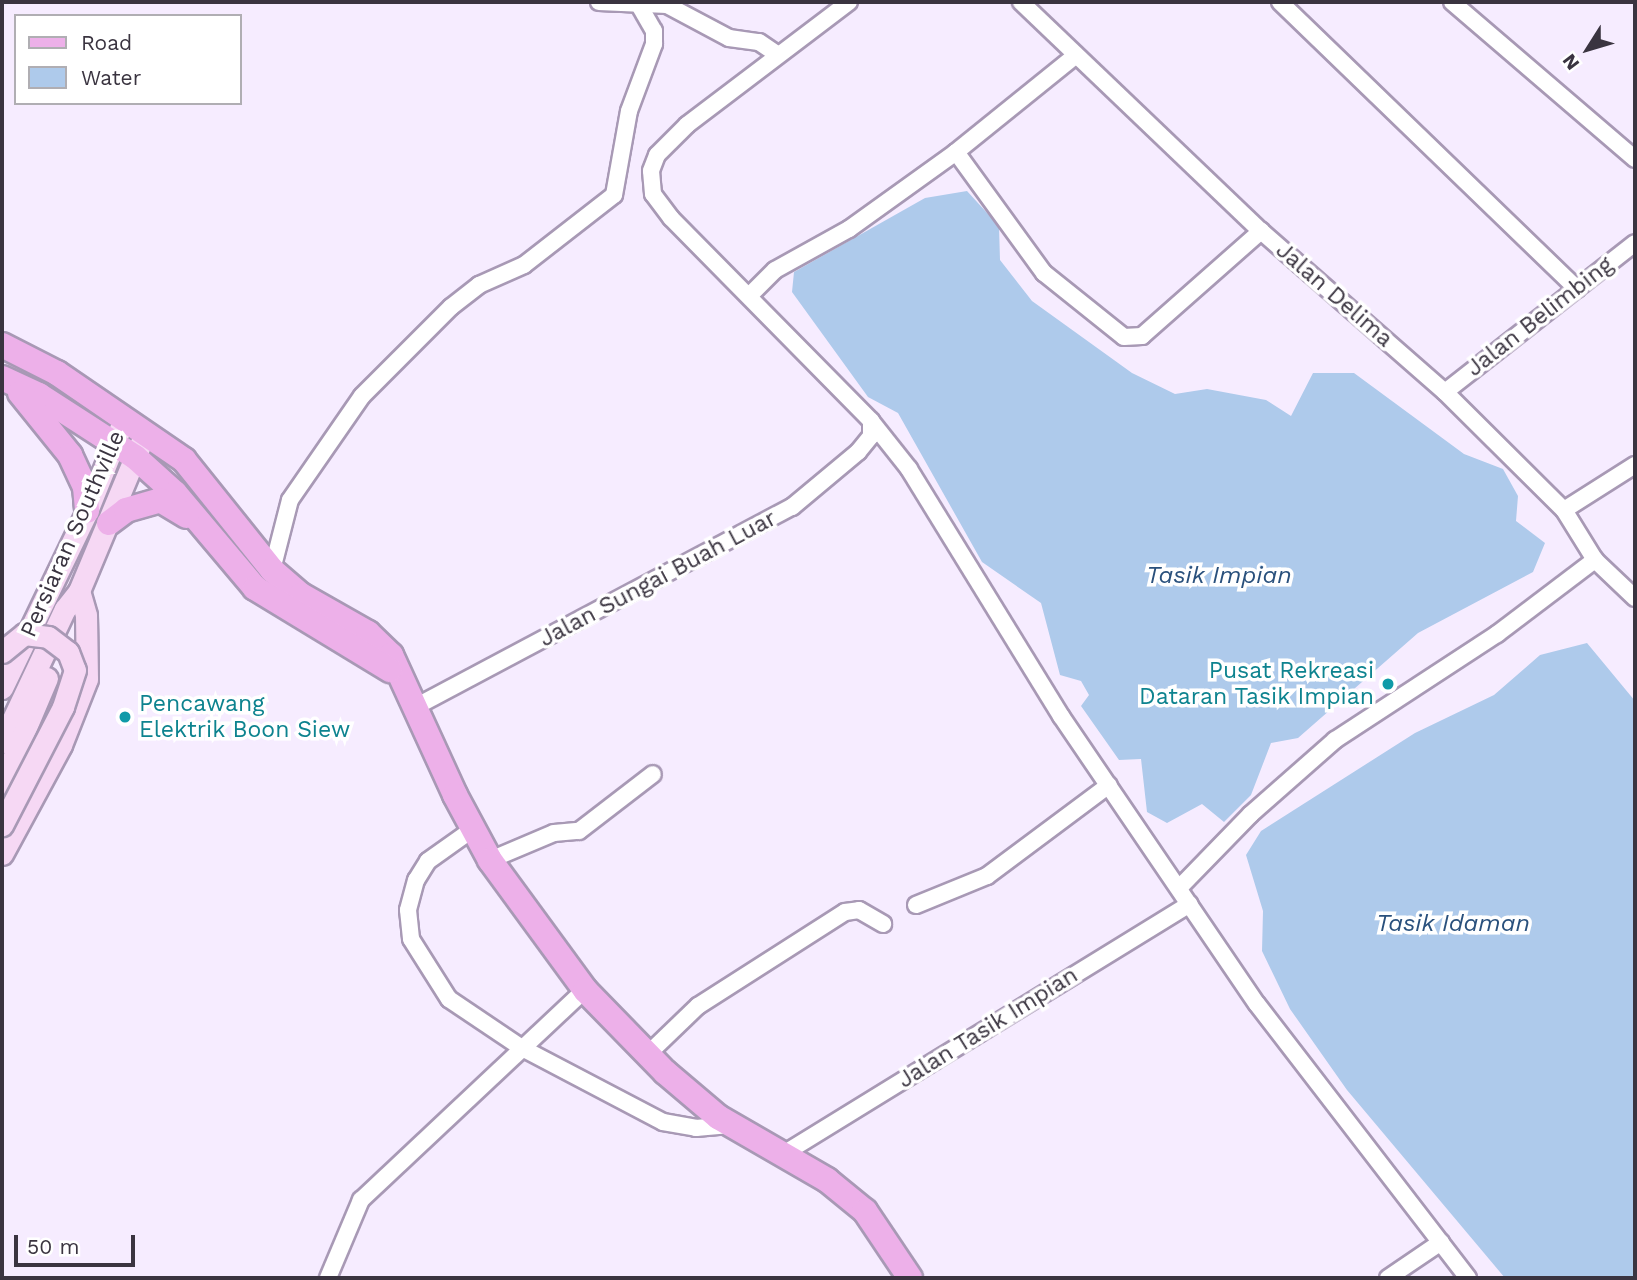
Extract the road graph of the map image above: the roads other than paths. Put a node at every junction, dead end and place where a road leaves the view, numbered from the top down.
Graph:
1 (599, 2) edge
2 (849, 2) edge
3 (1021, 2) edge
4 (1280, 2) edge
5 (1452, 2) edge
6 (639, 5) junction
7 (778, 55) junction
8 (1076, 55) junction
9 (956, 152) junction
10 (1635, 159) edge
11 (1261, 231) junction
12 (1635, 243) edge
13 (1577, 289) junction
14 (750, 295) junction
15 (2, 345) edge
16 (5, 379) edge
17 (1445, 391) junction
18 (125, 418) junction
19 (872, 421) junction
20 (146, 431) junction
21 (114, 443) junction
22 (135, 457) junction
23 (1635, 465) edge
24 (1564, 510) junction
25 (98, 517) junction
26 (201, 526) junction
27 (1595, 560) junction
28 (272, 570) junction
29 (79, 591) junction
30 (1635, 598) edge
31 (2, 652) edge
32 (2, 688) edge
33 (412, 695) junction
34 (2, 742) edge
35 (653, 774) dead end
36 (2, 784) edge
37 (1109, 785) junction
38 (2, 825) edge
39 (473, 829) junction
40 (2, 854) edge
41 (490, 860) junction
42 (1180, 887) junction
43 (1190, 904) junction
44 (916, 905) dead end
45 (883, 924) dead end
46 (585, 990) junction
47 (522, 1048) junction
48 (647, 1055) junction
49 (730, 1125) junction
50 (785, 1153) junction
51 (1441, 1242) junction
52 (328, 1278) edge
53 (910, 1278) edge
54 (1388, 1278) edge
55 (1468, 1278) edge

1 - 6 street
2 - 7 street
3 - 8 street, Jalan Delima
4 - 13 street
5 - 10 street
6 - 7 street
6 - 28 street
7 - 14 street
8 - 9 street
8 - 11 street, Jalan Delima
9 - 11 street
9 - 14 street
11 - 17 street, Jalan Delima
12 - 13 street, Jalan Belimbing
13 - 17 street, Jalan Belimbing
14 - 19 street
15 - 18 main road
16 - 21 main road
16 - 25 main road
17 - 24 street, Jalan Delima
18 - 20 main road
18 - 21 main road, Persiaran Southville
19 - 33 street, Jalan Sungai Buah Luar
19 - 37 street
20 - 22 main road, Persiaran Southville
20 - 28 main road
21 - 22 main road
21 - 25 main road, Persiaran Southville
22 - 25 main road, Persiaran Southville
22 - 26 main road
23 - 24 street
24 - 27 street, Jalan Delima
25 - 26 main road
25 - 29 main road, Persiaran Southville
25 - 32 main road, Persiaran Southville
26 - 33 main road
27 - 30 street, Jalan Delima
27 - 42 street
28 - 33 main road
29 - 34 main road, Persiaran Southville
29 - 36 main road
29 - 40 main road
31 - 38 main road, bridge
33 - 39 main road
35 - 41 street
37 - 42 street
37 - 44 street
39 - 41 main road
39 - 47 street
41 - 46 main road
42 - 43 street
43 - 50 street, Jalan Tasik Impian
43 - 51 street
45 - 48 street
46 - 47 street
46 - 48 main road
47 - 49 street
47 - 52 street
48 - 49 main road
49 - 50 main road
50 - 53 main road
51 - 54 street
51 - 55 street

